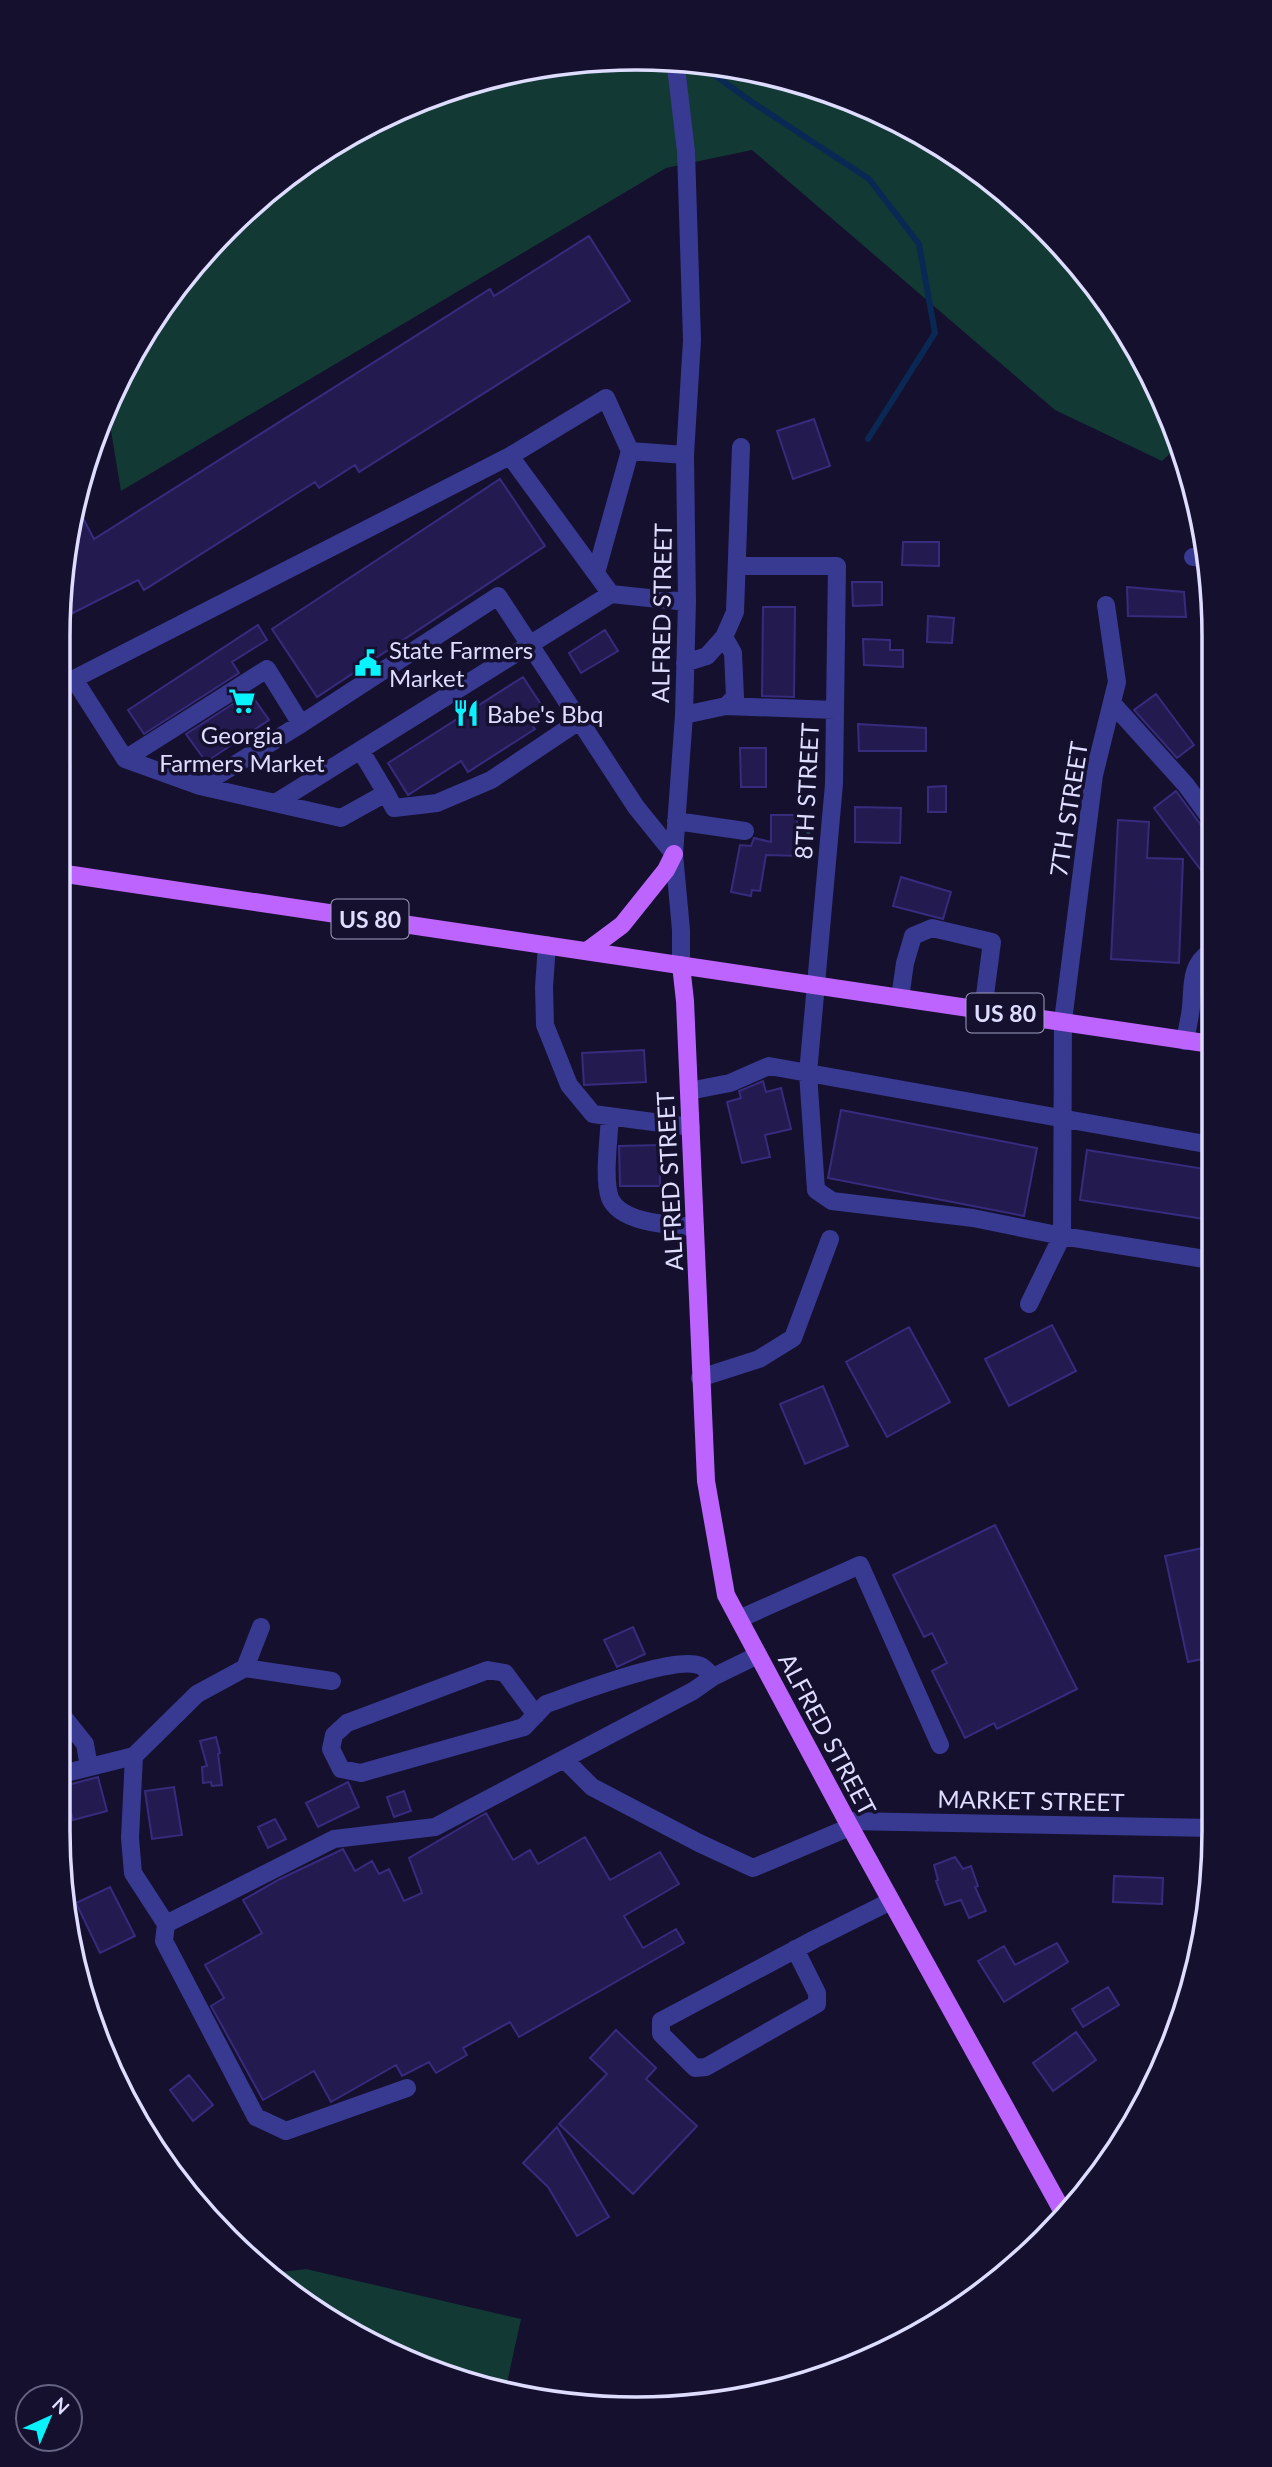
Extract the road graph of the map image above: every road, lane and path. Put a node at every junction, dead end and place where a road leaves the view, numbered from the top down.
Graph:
1 (676, 71) edge
2 (741, 447) dead end
3 (630, 451) junction
4 (685, 455) junction
5 (510, 456) junction
6 (737, 566) junction
7 (596, 573) junction
8 (611, 594) junction
9 (687, 602) junction
10 (1106, 605) dead end
11 (724, 638) junction
12 (531, 646) junction
13 (685, 663) junction
14 (1112, 703) junction
15 (726, 706) junction
16 (835, 710) junction
17 (684, 715) junction
18 (579, 721) junction
19 (301, 724) junction
20 (361, 751) junction
21 (125, 759) junction
22 (200, 786) junction
23 (386, 793) junction
24 (277, 802) junction
25 (1202, 807) edge
26 (676, 821) junction
27 (745, 831) dead end
28 (674, 854) junction
29 (70, 875) edge
30 (547, 945) junction
31 (587, 951) junction
32 (1202, 959) edge
33 (681, 965) junction
34 (817, 987) junction
35 (900, 999) junction
36 (983, 1010) junction
37 (1063, 1021) junction
38 (1185, 1041) junction
39 (1202, 1043) edge
40 (808, 1073) junction
41 (689, 1091) junction
42 (610, 1116) junction
43 (1062, 1118) junction
44 (691, 1127) junction
45 (1202, 1143) edge
46 (695, 1227) junction
47 (1062, 1236) junction
48 (830, 1239) dead end
49 (1202, 1259) edge
50 (1030, 1304) dead end
51 (700, 1378) junction
52 (739, 1619) junction
53 (261, 1627) dead end
54 (758, 1655) junction
55 (245, 1668) junction
56 (713, 1677) junction
57 (332, 1681) dead end
58 (536, 1715) junction
59 (70, 1725) edge
60 (940, 1745) dead end
61 (134, 1756) junction
62 (564, 1759) junction
63 (89, 1767) junction
64 (70, 1772) edge
65 (849, 1824) junction
66 (1202, 1828) edge
67 (891, 1901) junction
68 (166, 1924) junction
69 (794, 1950) junction
70 (407, 2088) dead end
71 (1060, 2206) edge

1 - 4 street, ALFRED STREET
2 - 6 street
3 - 4 street
3 - 5 street
3 - 7 street
4 - 9 street, ALFRED STREET
5 - 7 street
5 - 21 street
6 - 11 street
6 - 16 street, 8TH STREET
7 - 8 street
8 - 9 street
8 - 12 street
9 - 13 street, ALFRED STREET
10 - 14 street, 7TH STREET
11 - 13 street
11 - 15 street
12 - 18 street
12 - 19 street
12 - 20 street
13 - 17 street, ALFRED STREET
14 - 25 street
14 - 37 street, 7TH STREET
15 - 16 street
15 - 17 street
16 - 34 street, 8TH STREET
17 - 26 street, ALFRED STREET
18 - 23 street
18 - 28 street
19 - 21 street
19 - 22 street
20 - 23 street
20 - 24 street
21 - 22 street
22 - 24 street
23 - 24 street
26 - 27 street
26 - 28 street, ALFRED STREET
28 - 31 main road
28 - 33 street, ALFRED STREET
29 - 30 main road, US 80
30 - 31 main road, US 80
30 - 42 street
31 - 33 main road, US 80
32 - 38 street
33 - 34 main road, US 80
33 - 41 main road, ALFRED STREET
34 - 35 main road, US 80
34 - 40 street, 8TH STREET
35 - 36 main road, US 80
35 - 36 street
36 - 37 main road, US 80
37 - 38 main road, US 80
37 - 43 street, 7TH STREET
38 - 39 main road, US 80
40 - 41 street
40 - 43 street
40 - 47 street, 8TH STREET
41 - 44 main road, ALFRED STREET
42 - 44 street
42 - 46 street
43 - 45 street
43 - 47 street, 7TH STREET
44 - 46 main road, ALFRED STREET
46 - 51 main road, ALFRED STREET
47 - 49 street
47 - 50 street
48 - 51 street
51 - 52 main road, ALFRED STREET
52 - 54 main road, ALFRED STREET
52 - 60 street
53 - 55 street
54 - 56 street
54 - 65 main road, ALFRED STREET
55 - 57 street
55 - 61 street
56 - 58 street
56 - 62 street
58 - 58 street
59 - 63 street
61 - 63 street
61 - 68 street
62 - 65 street
62 - 68 street
63 - 64 street
65 - 66 street, MARKET STREET
65 - 67 main road, ALFRED STREET
67 - 69 street
67 - 71 main road, ALFRED STREET
68 - 70 street
69 - 69 street

